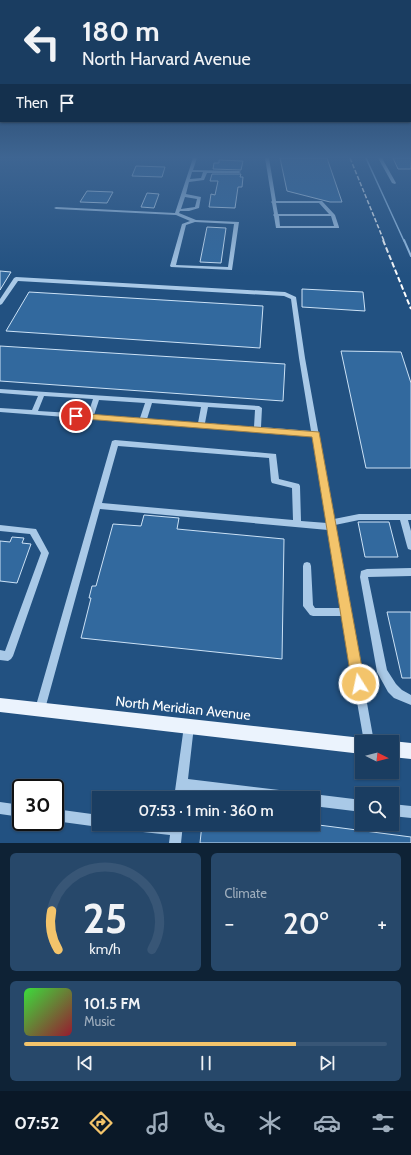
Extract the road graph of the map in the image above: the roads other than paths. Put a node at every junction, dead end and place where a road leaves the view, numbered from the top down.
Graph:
1 (182, 197) edge
2 (195, 197) edge
3 (272, 197) edge
4 (273, 202) junction
5 (56, 208) dead end
6 (177, 212) junction
7 (275, 214) junction
8 (333, 215) junction
9 (196, 221) junction
10 (0, 302) edge
11 (0, 391) edge
12 (42, 394) junction
13 (97, 397) junction
14 (149, 401) junction
15 (205, 405) junction
16 (0, 410) edge
17 (34, 413) junction
18 (90, 417) junction
19 (143, 421) junction
20 (201, 425) junction
21 (257, 430) junction
22 (316, 434) junction
23 (97, 506) junction
24 (407, 517) edge
25 (297, 524) junction
26 (332, 525) junction
27 (0, 528) edge
28 (411, 546) edge
29 (307, 566) dead end
30 (411, 572) edge
31 (346, 612) junction
32 (0, 655) edge
33 (411, 700) edge
34 (0, 705) edge
35 (40, 709) junction
36 (189, 726) junction
37 (368, 735) edge
38 (355, 745) edge
39 (399, 750) edge
40 (411, 751) edge
41 (182, 784) junction
42 (181, 791) edge
43 (239, 791) edge
44 (320, 801) edge
45 (355, 805) edge
46 (0, 808) edge
47 (12, 810) edge
48 (399, 811) edge
49 (411, 812) edge
50 (64, 816) edge
51 (92, 820) edge
52 (176, 831) edge
53 (175, 843) edge

1 - 6 street
2 - 6 street
3 - 4 street
4 - 7 street
4 - 8 street
5 - 6 street
6 - 9 street
7 - 8 street
7 - 8 street
9 - 9 street
10 - 22 street
11 - 12 street
12 - 13 street
12 - 17 street
13 - 14 street
13 - 18 street
14 - 15 street
14 - 19 street
15 - 20 street
15 - 21 street
16 - 17 street
17 - 18 street
18 - 19 street
19 - 20 street
20 - 21 street
21 - 22 street
22 - 26 street
23 - 25 street
23 - 25 street
23 - 35 street
24 - 26 street
24 - 28 street
25 - 26 street
26 - 31 street
27 - 32 street
29 - 31 street
30 - 33 street
31 - 37 street
34 - 35 main road, North Meridian Avenue
35 - 36 main road, North Meridian Avenue
36 - 38 main road, North Meridian Avenue
36 - 41 street
39 - 40 main road
41 - 42 street
41 - 43 street
44 - 45 street
46 - 47 street
48 - 49 street
50 - 51 street
52 - 53 street

